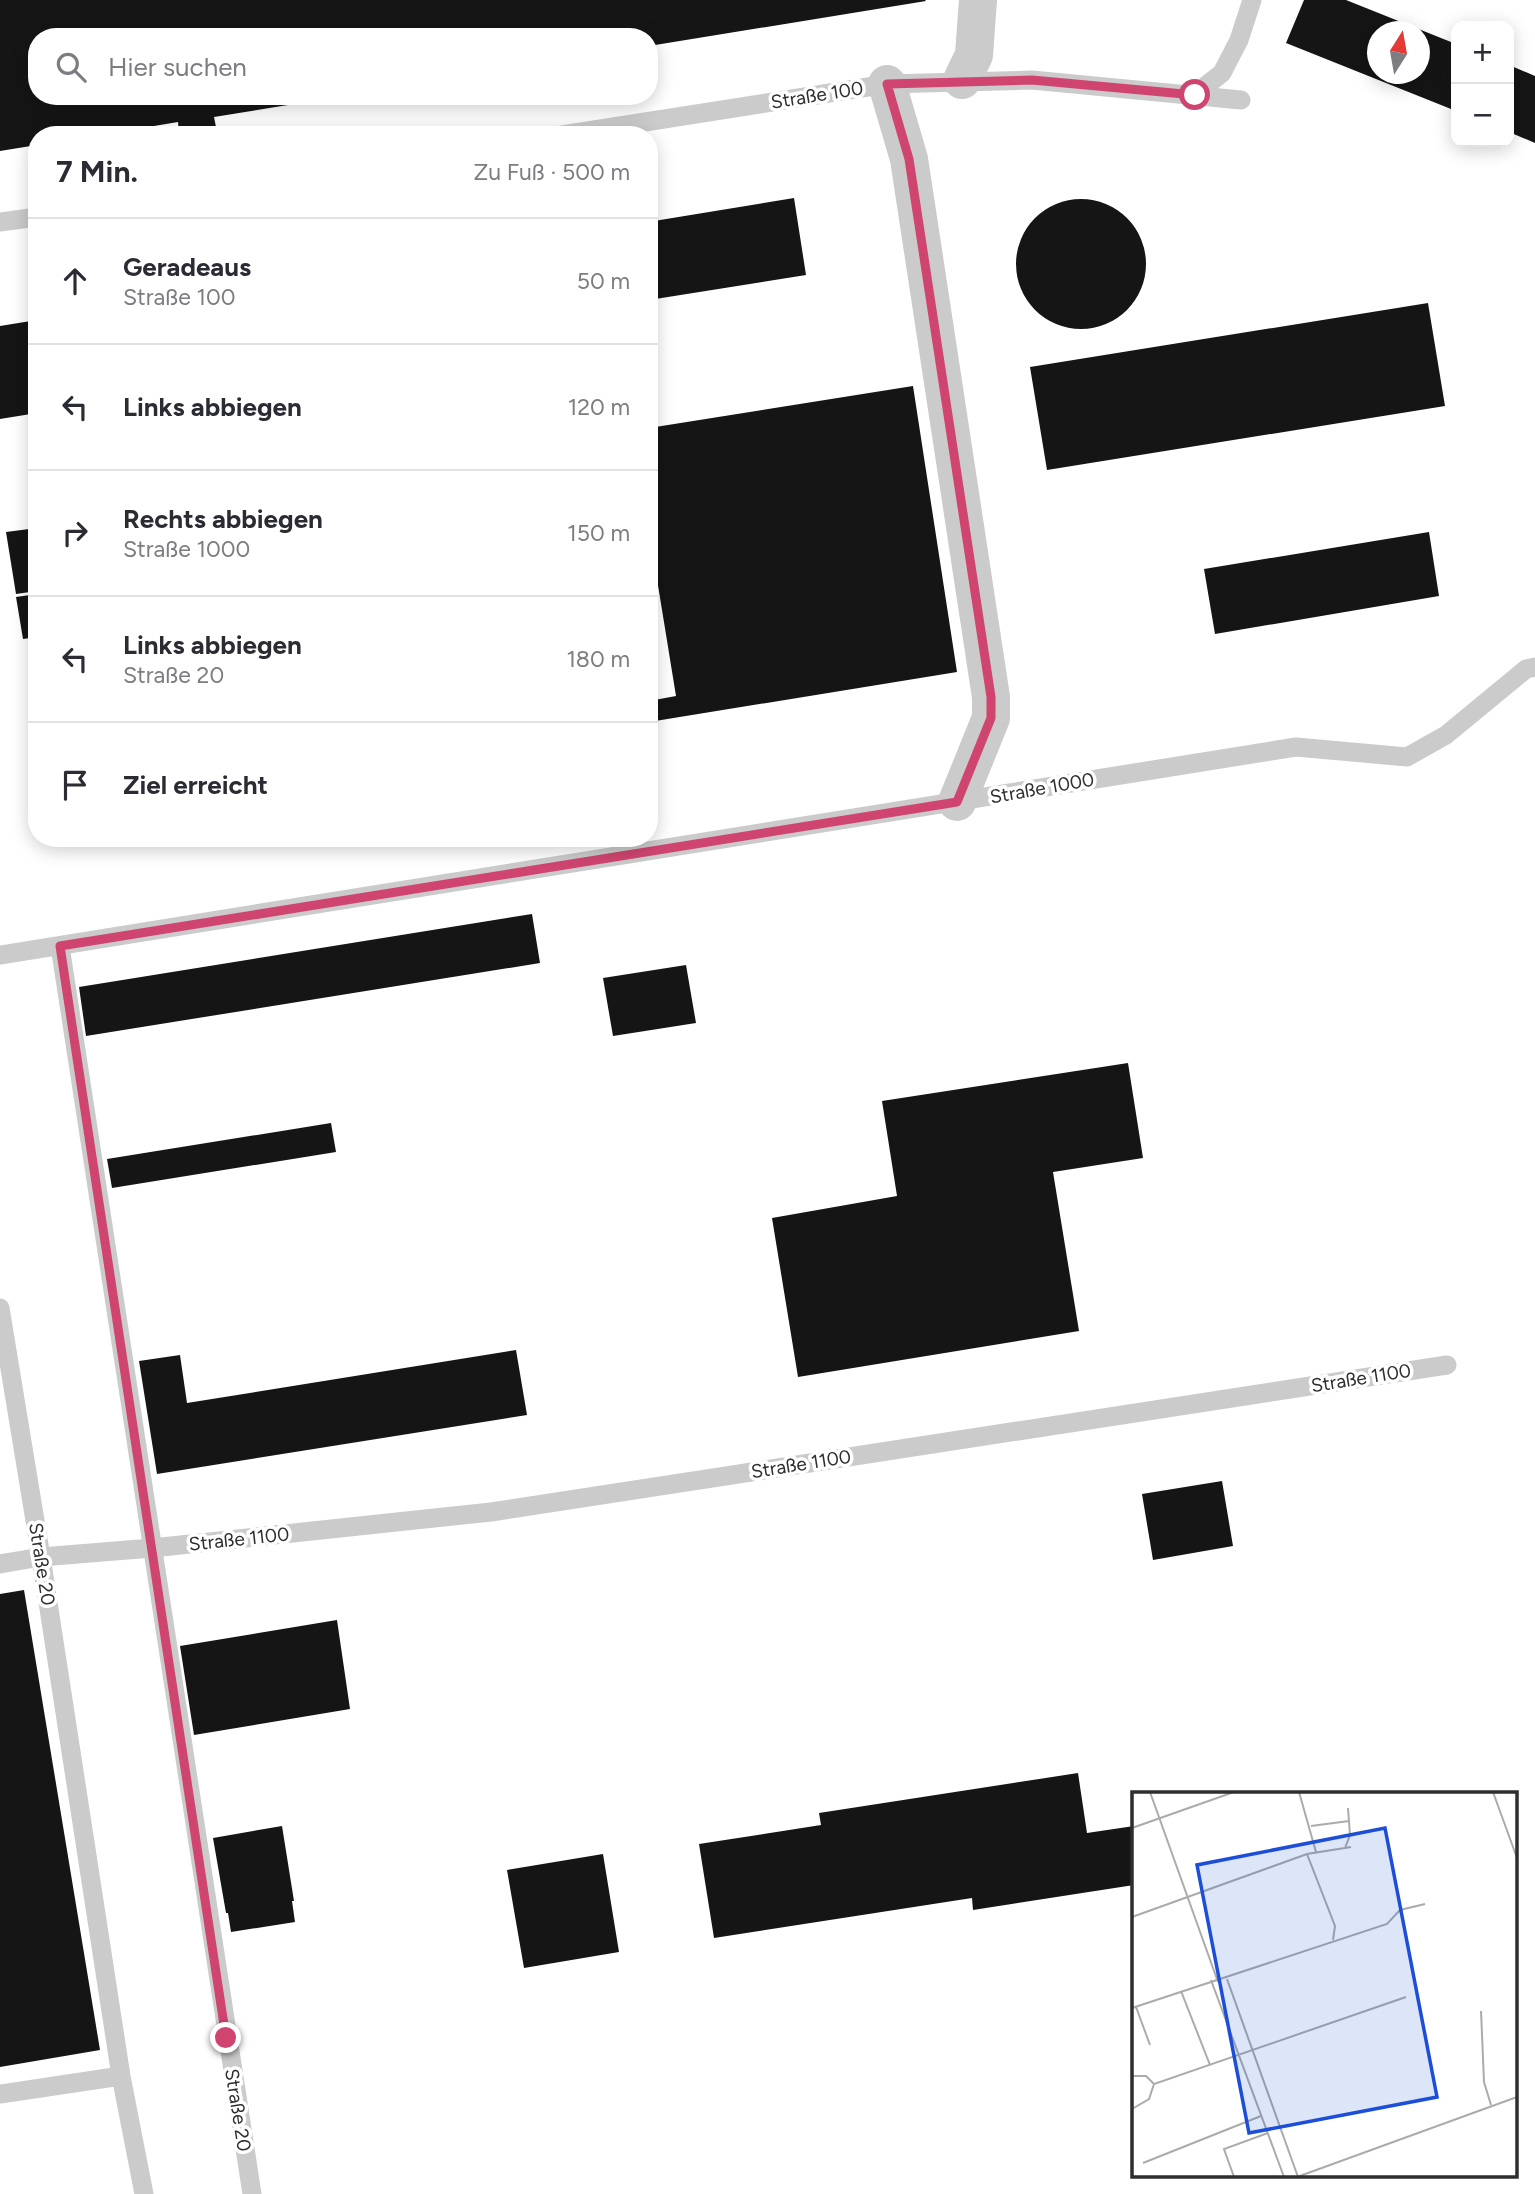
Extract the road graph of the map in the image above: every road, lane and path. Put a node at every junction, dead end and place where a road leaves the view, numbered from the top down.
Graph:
1 (978, 0) edge
2 (1252, 0) edge
3 (962, 80) junction
4 (887, 84) junction
5 (1195, 95) junction
6 (1241, 100) dead end
7 (619, 126) edge
8 (28, 218) edge
9 (0, 222) edge
10 (1535, 667) edge
11 (957, 802) junction
12 (60, 946) junction
13 (0, 955) edge
14 (0, 1308) edge
15 (1447, 1365) dead end
16 (152, 1548) junction
17 (41, 1557) junction
18 (0, 1564) edge
19 (121, 2076) junction
20 (0, 2094) edge
21 (144, 2194) edge
22 (252, 2194) edge

1 - 3 street
2 - 5 lane
3 - 4 lane, Straße 100
3 - 5 lane, Straße 100
4 - 7 lane, Straße 100
4 - 11 street
5 - 6 lane, Straße 100
8 - 9 lane
10 - 11 lane, Straße 1000
11 - 12 lane, Straße 1000
12 - 13 lane, Straße 1000
12 - 16 lane, Straße 20
14 - 17 lane, Straße 20
15 - 16 lane, Straße 1100
16 - 17 lane, Straße 1100
16 - 22 lane, Straße 20
17 - 18 lane, Straße 1100
17 - 19 lane, Straße 20
19 - 20 lane
19 - 21 lane, Straße 20

